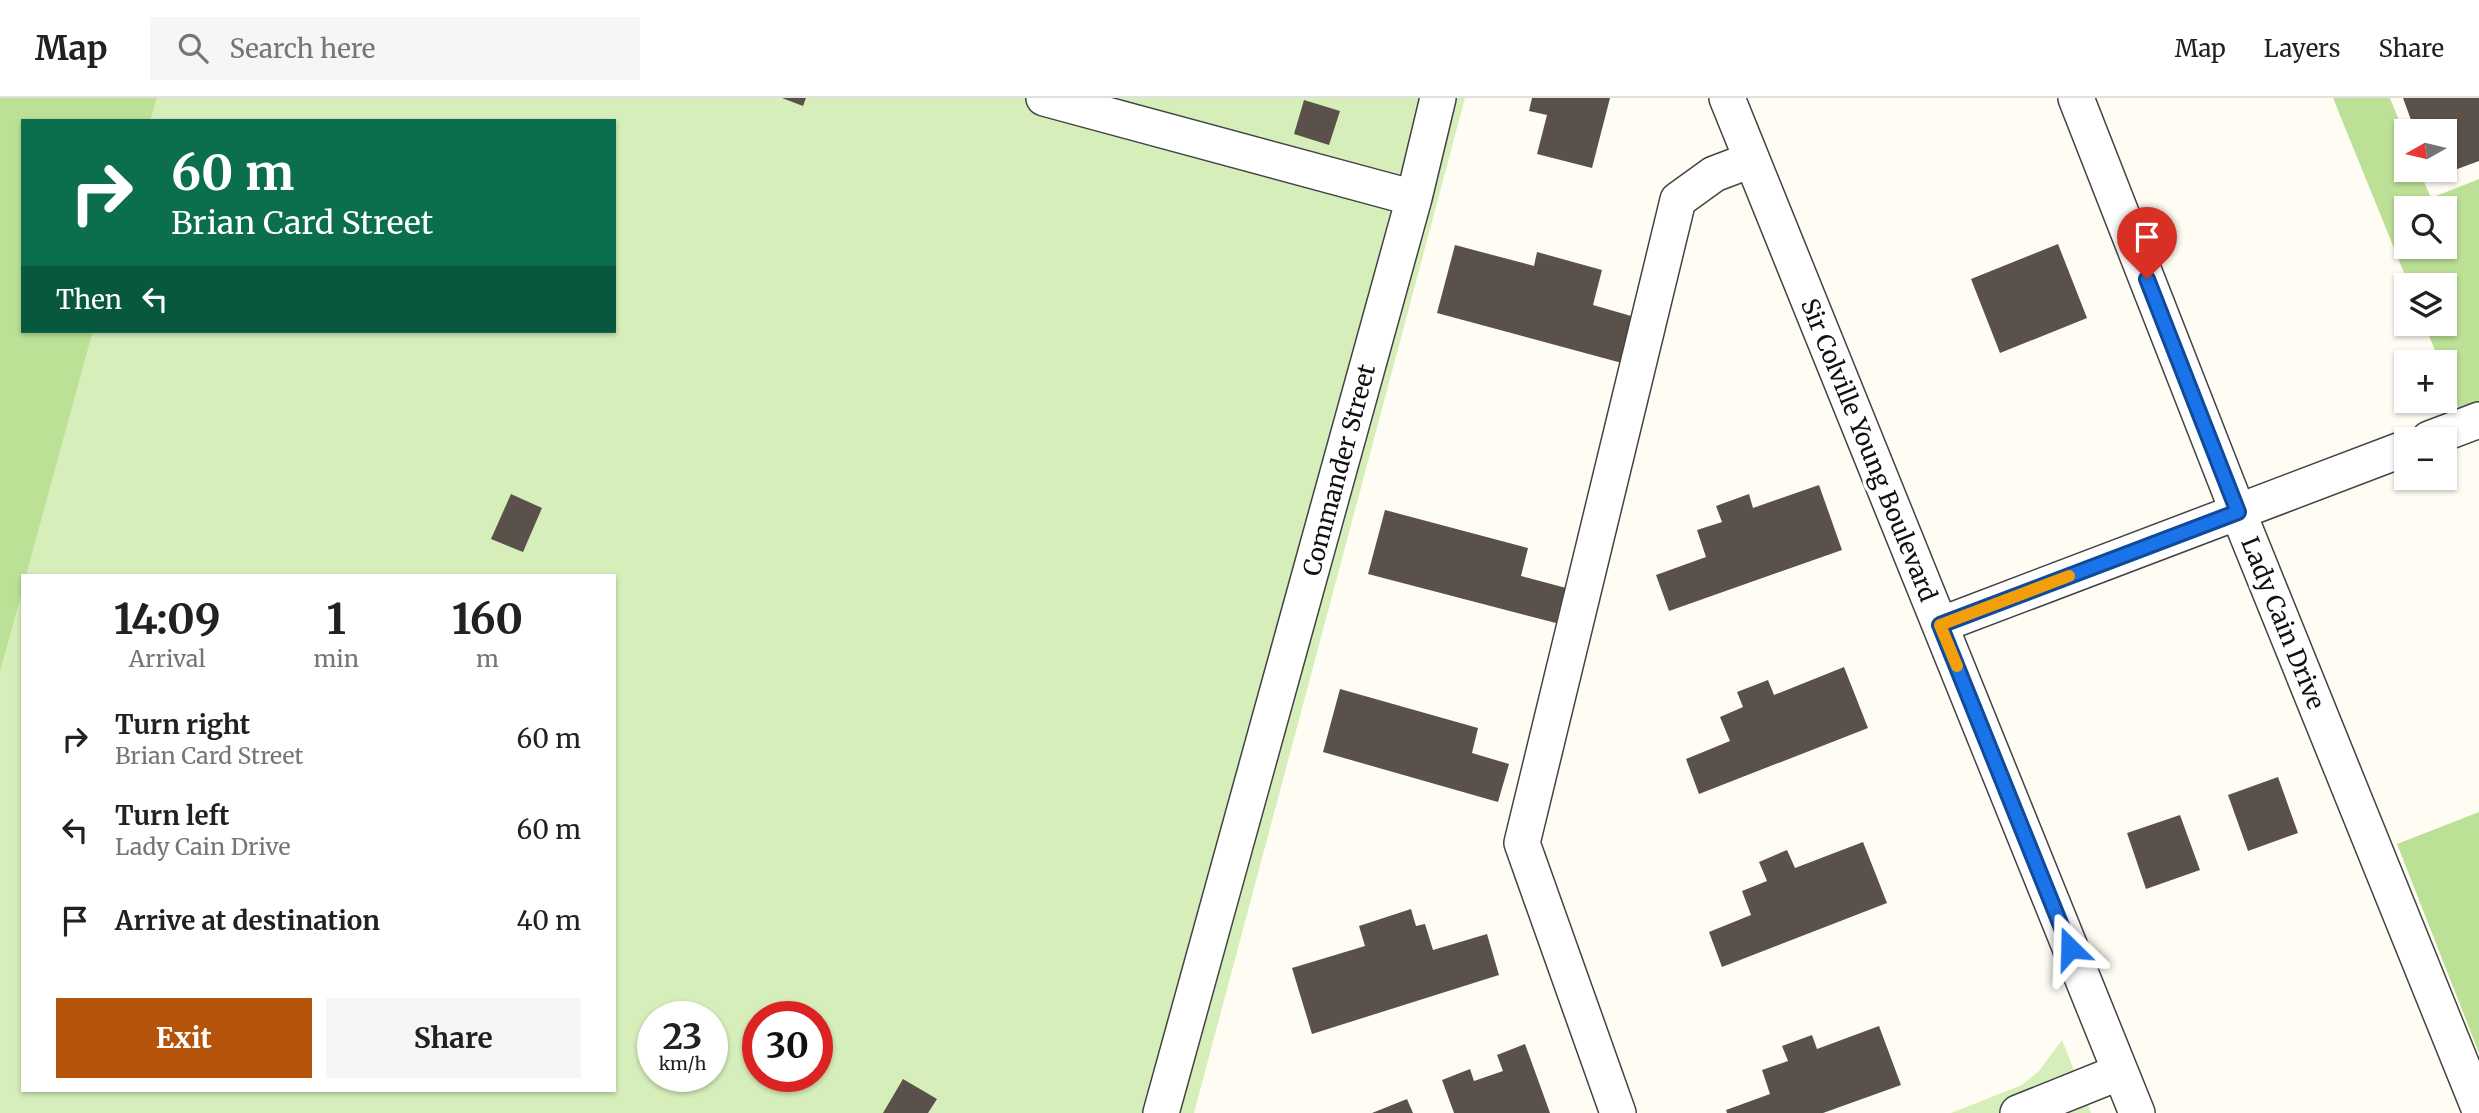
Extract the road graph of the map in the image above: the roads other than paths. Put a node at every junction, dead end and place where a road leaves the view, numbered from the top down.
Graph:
1 (1044, 98) edge
2 (1438, 98) edge
3 (1727, 98) edge
4 (2076, 98) edge
5 (1751, 160) junction
6 (1414, 198) junction
7 (2479, 420) edge
8 (2457, 428) edge
9 (2394, 453) edge
10 (2238, 512) junction
11 (1940, 625) junction
12 (2120, 1072) junction
13 (2479, 1108) edge
14 (1161, 1113) edge
15 (1618, 1113) edge
16 (2018, 1113) edge
17 (2137, 1113) edge

1 - 6 street
2 - 6 street, Commander Street
3 - 5 street, Sir Colville Young Boulevard
4 - 10 street, Lady Cain Drive
5 - 11 street, Sir Colville Young Boulevard
5 - 15 street
6 - 14 street, Commander Street
7 - 8 street
9 - 10 street
10 - 11 street
10 - 13 street, Lady Cain Drive
11 - 12 street, Sir Colville Young Boulevard
12 - 16 street
12 - 17 street, Sir Colville Young Boulevard

